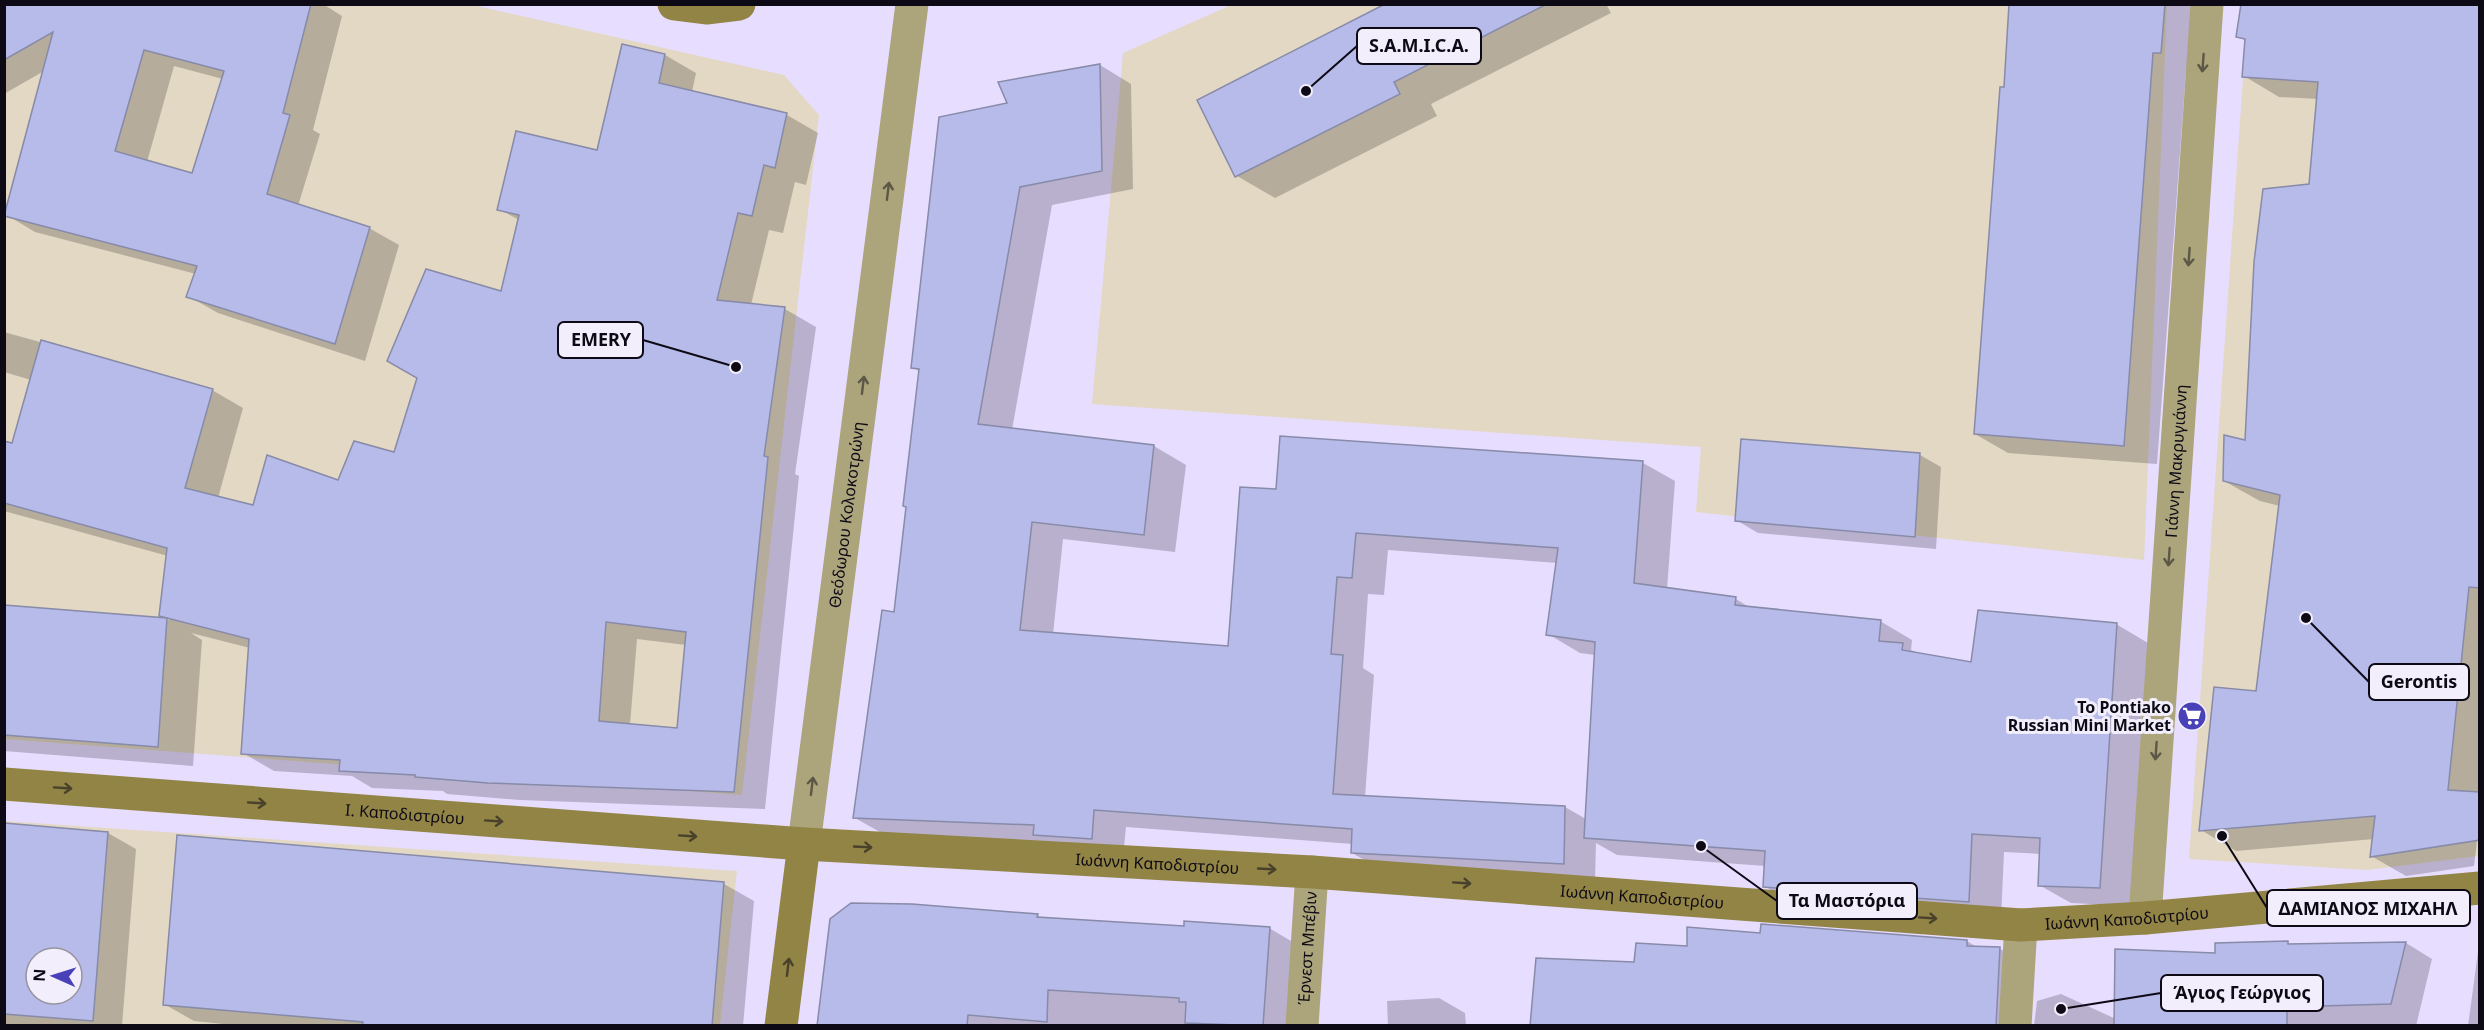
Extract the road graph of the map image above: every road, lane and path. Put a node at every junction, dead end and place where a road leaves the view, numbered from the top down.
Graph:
1 (674, 4) edge
2 (739, 4) edge
3 (912, 4) edge
4 (2207, 4) edge
5 (4, 784) edge
6 (804, 844) junction
7 (1312, 872) junction
8 (2480, 888) edge
9 (2145, 918) junction
10 (2021, 925) junction
11 (781, 1026) edge
12 (1302, 1026) edge
13 (2015, 1026) edge

1 - 2 street
6 -> 3 street, Θεόδωρου Κολοκοτρώνη
4 -> 9 street, Γιάννη Μακρυγιάννη
5 -> 6 street, Ι. Καποδιστρίου
6 -> 7 street, Ιωάννη Καποδιστρίου
11 -> 6 street, Θεόδωρου Κολοκοτρώνη
7 -> 10 street, Ιωάννη Καποδιστρίου
7 - 12 street, Έρνεστ Μπέβιν
8 - 9 street, Ιωάννη Καποδιστρίου
9 - 10 street, Ιωάννη Καποδιστρίου
10 - 13 street

